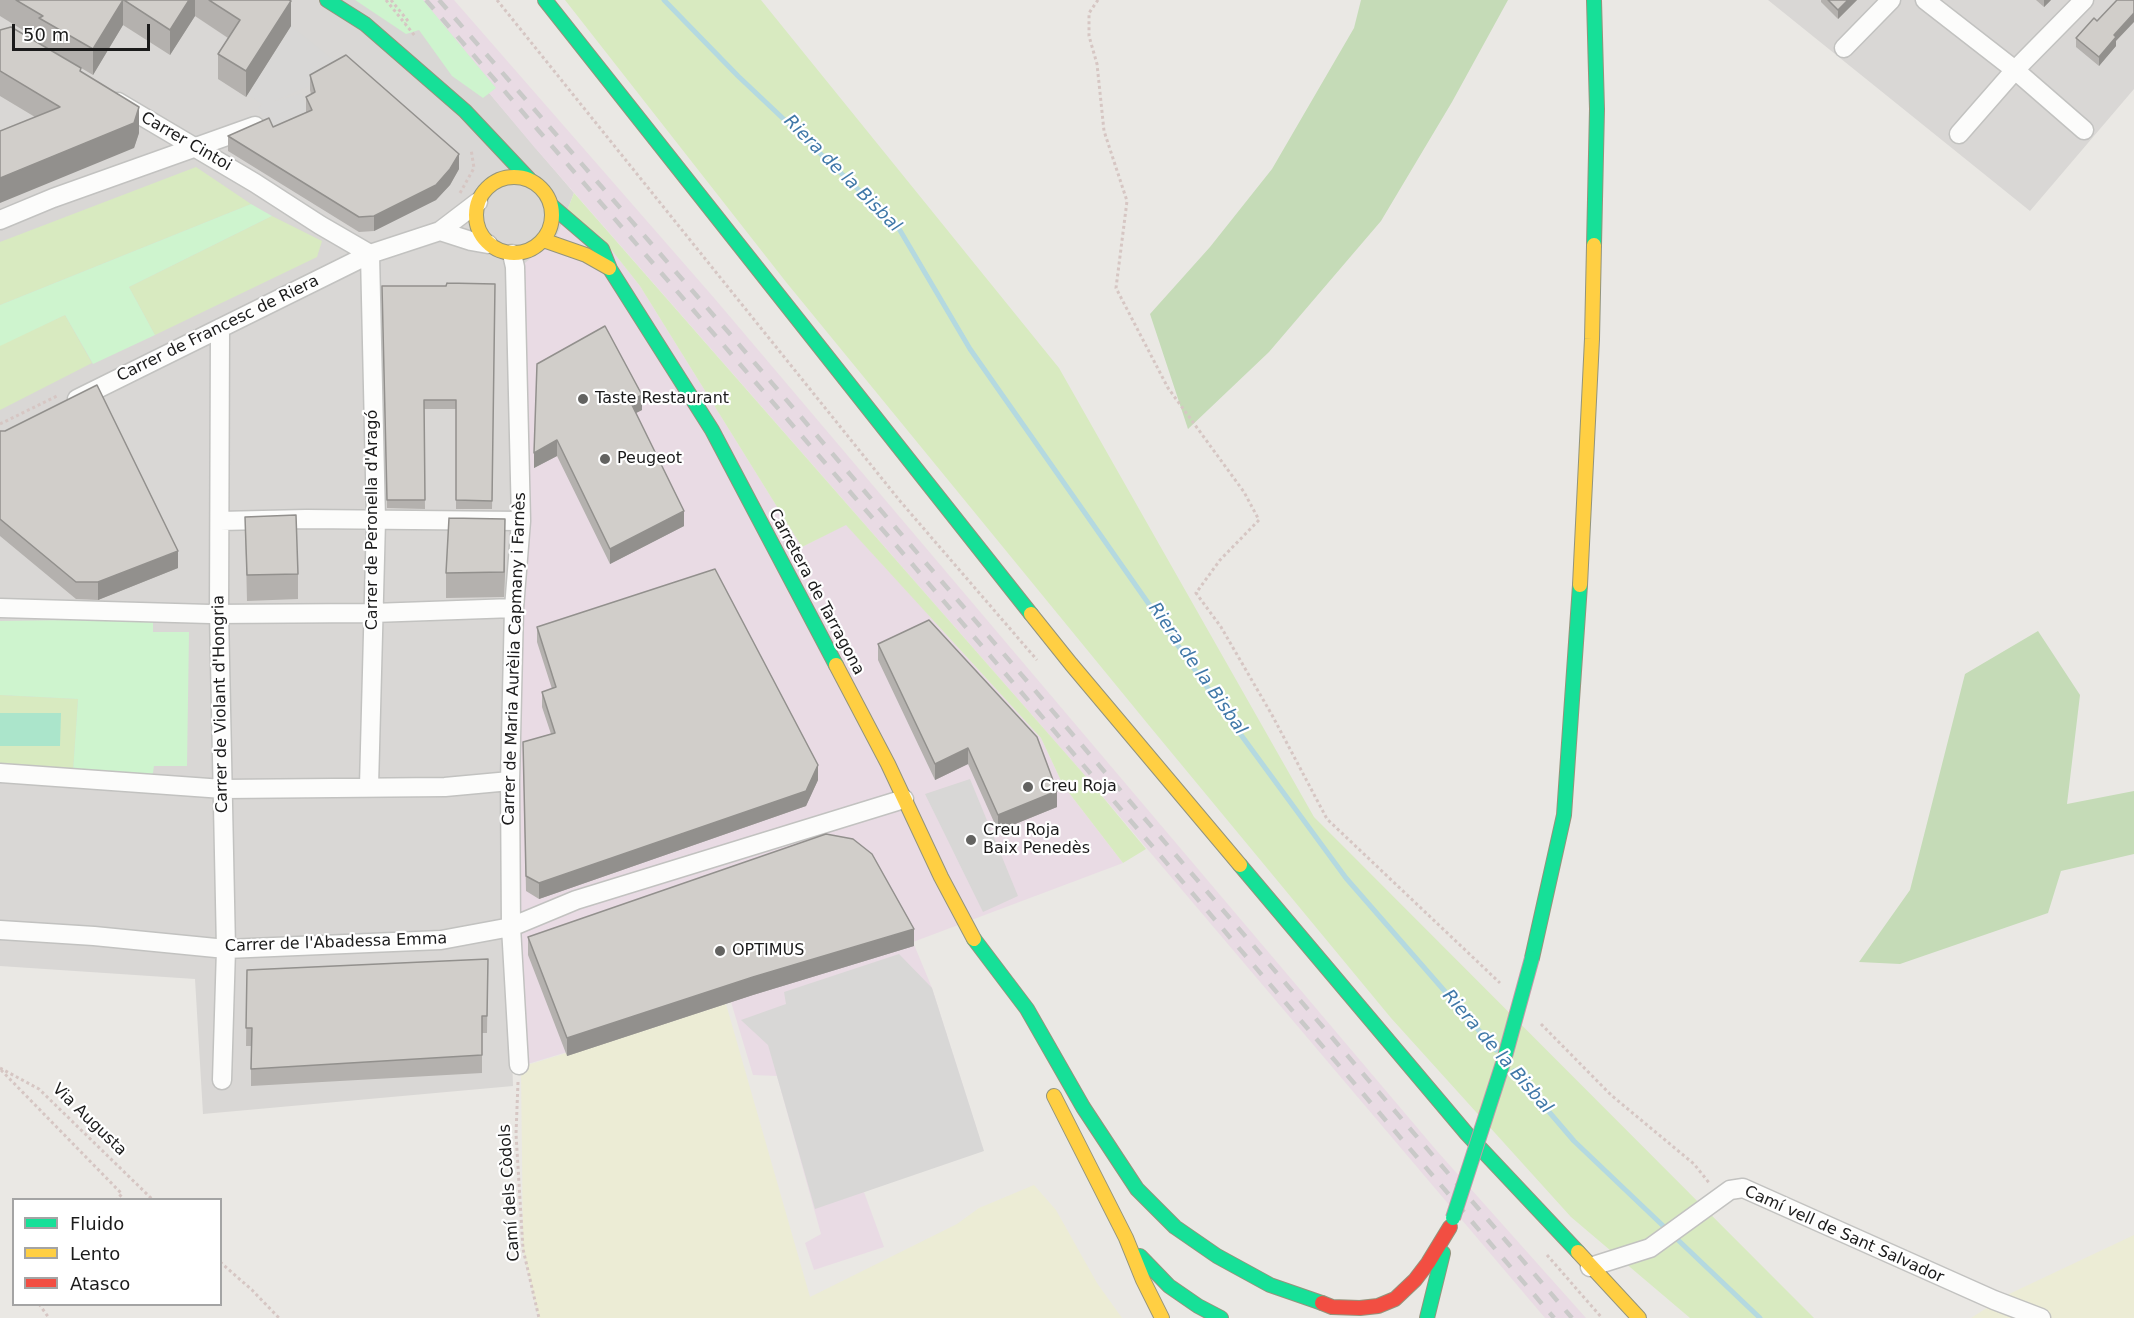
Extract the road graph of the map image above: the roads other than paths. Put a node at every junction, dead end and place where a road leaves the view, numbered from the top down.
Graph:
1 (327, 0) edge
2 (545, 0) edge
3 (1594, 0) edge
4 (1891, 0) edge
5 (1925, 0) edge
6 (2084, 0) edge
7 (1844, 48) dead end
8 (2015, 70) junction
9 (104, 94) edge
10 (266, 122) edge
11 (2084, 130) dead end
12 (484, 132) junction
13 (1959, 134) dead end
14 (195, 147) junction
15 (486, 153) dead end
16 (488, 173) dead end
17 (529, 179) junction
18 (482, 195) junction
19 (552, 206) junction
20 (0, 220) edge
21 (440, 231) junction
22 (543, 240) junction
23 (488, 244) junction
24 (370, 254) junction
25 (512, 254) junction
26 (610, 269) junction
27 (220, 328) junction
28 (63, 406) edge
29 (376, 520) junction
30 (220, 521) junction
31 (521, 521) junction
32 (0, 608) edge
33 (514, 608) junction
34 (219, 613) junction
35 (373, 613) junction
36 (0, 773) edge
37 (510, 782) junction
38 (369, 786) junction
39 (223, 789) junction
40 (903, 799) junction
41 (511, 927) junction
42 (0, 930) edge
43 (975, 939) junction
44 (226, 949) junction
45 (1012, 1014) dead end
46 (519, 1065) road end
47 (222, 1080) dead end
48 (1050, 1089) dead end
49 (1452, 1222) junction
50 (1126, 1238) junction
51 (1590, 1267) junction
52 (1162, 1318) edge
53 (1221, 1318) edge
54 (1427, 1318) edge
55 (1639, 1318) edge
56 (2041, 1318) edge

1 - 12 main road
2 - 51 main road
3 - 49 main road, bridge
4 - 7 street
5 - 8 street
6 - 8 street
8 - 11 street
8 - 13 street
9 - 14 street, Carrer Cintoi
10 - 14 street
12 - 15 main road
12 - 17 main road
14 - 20 street
14 - 24 street, Carrer Cintoi
16 - 18 main road
17 - 18 main road
17 - 19 main road
18 - 21 street, Carrer de Francesc de Riera
18 - 23 main road
19 - 22 main road
19 - 26 main road, Carretera de Tarragona
21 - 23 street
21 - 24 street, Carrer de Francesc de Riera
22 - 25 main road
22 - 26 main road, Carretera de Tarragona
23 - 25 main road
24 - 27 street, Carrer de Francesc de Riera
24 - 29 street, Carrer de Peronella d'Aragó
25 - 31 street, Carrer de Maria Aurèlia Capmany i Farnès
26 - 40 main road, Carretera de Tarragona
27 - 28 street, Carrer de Francesc de Riera
27 - 30 street, Carrer de Violant d'Hongria
29 - 30 street
29 - 31 street
29 - 35 street, Carrer de Peronella d'Aragó
30 - 34 street, Carrer de Violant d'Hongria
31 - 33 street, Carrer de Maria Aurèlia Capmany i Farnès
32 - 34 street
33 - 35 street
33 - 37 street, Carrer de Maria Aurèlia Capmany i Farnès
34 - 35 street
34 - 39 street, Carrer de Violant d'Hongria
35 - 38 street, Carrer de Peronella d'Aragó
36 - 39 street
37 - 38 street
37 - 41 street, Carrer de Maria Aurèlia Capmany i Farnès
38 - 39 street
39 - 44 street, Carrer de Violant d'Hongria
40 - 41 street, Carrer de l'Abadessa Emma
40 - 43 main road, Carretera de Tarragona
41 - 44 street, Carrer de l'Abadessa Emma
41 - 46 street, Carrer de Maria Aurèlia Capmany i Farnès
42 - 44 street, Carrer de l'Abadessa Emma
43 - 45 main road
43 - 49 main road
44 - 47 street, Carrer de Violant d'Hongria
48 - 50 main road
49 - 54 main road
50 - 52 main road
50 - 53 main road
51 - 55 main road
51 - 56 street, Camí vell de Sant Salvador

